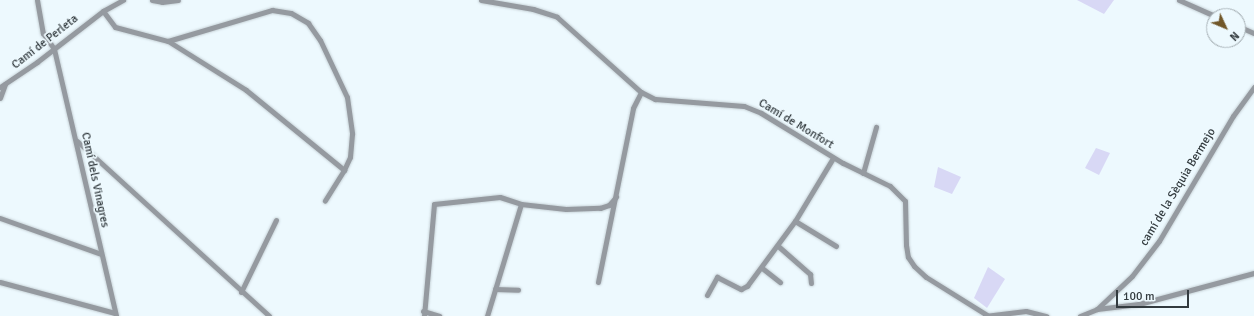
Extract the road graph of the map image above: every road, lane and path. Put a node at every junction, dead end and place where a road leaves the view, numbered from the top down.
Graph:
1 (37, 0) edge
2 (123, 0) edge
3 (152, 0) edge
4 (178, 0) edge
5 (481, 0) edge
6 (1180, 0) edge
7 (103, 11) junction
8 (1206, 12) edge
9 (168, 41) junction
10 (54, 49) junction
11 (3, 86) edge
12 (1254, 87) edge
13 (641, 92) junction
14 (0, 98) edge
15 (876, 127) dead end
16 (76, 140) junction
17 (833, 158) junction
18 (344, 170) junction
19 (863, 173) junction
20 (616, 197) junction
21 (325, 201) dead end
22 (521, 204) junction
23 (0, 218) edge
24 (276, 220) dead end
25 (794, 221) junction
26 (778, 246) junction
27 (836, 246) dead end
28 (101, 254) junction
29 (762, 268) junction
30 (1254, 273) edge
31 (0, 282) edge
32 (598, 282) dead end
33 (780, 282) dead end
34 (811, 283) dead end
35 (495, 290) junction
36 (518, 290) dead end
37 (241, 292) junction
38 (707, 295) dead end
39 (1097, 309) junction
40 (424, 314) edge
41 (116, 315) edge
42 (269, 316) edge
43 (439, 316) edge
44 (487, 316) edge
45 (986, 316) edge
46 (1046, 316) edge
47 (1080, 316) edge

1 - 10 street
2 - 7 street, Camí de Perleta
3 - 4 street
5 - 13 street, Camí de Monfort
6 - 8 street
7 - 9 street
7 - 10 street, Camí de Perleta
9 - 18 street
9 - 18 street
10 - 11 street, Camí de Perleta
10 - 16 street, Camí dels Vinagres
11 - 14 street
12 - 39 street, camí de la Sèquia Bermejo
13 - 17 street, Camí de Monfort
13 - 20 street
15 - 19 street
16 - 28 street, Camí dels Vinagres
16 - 37 street
17 - 19 street, Camí de Monfort
17 - 25 street
18 - 21 street
19 - 45 street, Camí de Monfort
20 - 22 street
20 - 32 street
22 - 35 street
22 - 40 street
23 - 28 street
24 - 37 street
25 - 26 street
25 - 27 street
26 - 29 street
26 - 34 street
28 - 41 street, Camí dels Vinagres
29 - 33 street
29 - 38 street
30 - 39 street
31 - 41 street
35 - 36 street
35 - 44 street
37 - 42 street
39 - 47 street
40 - 43 street
45 - 46 street, Camí de Monfort

